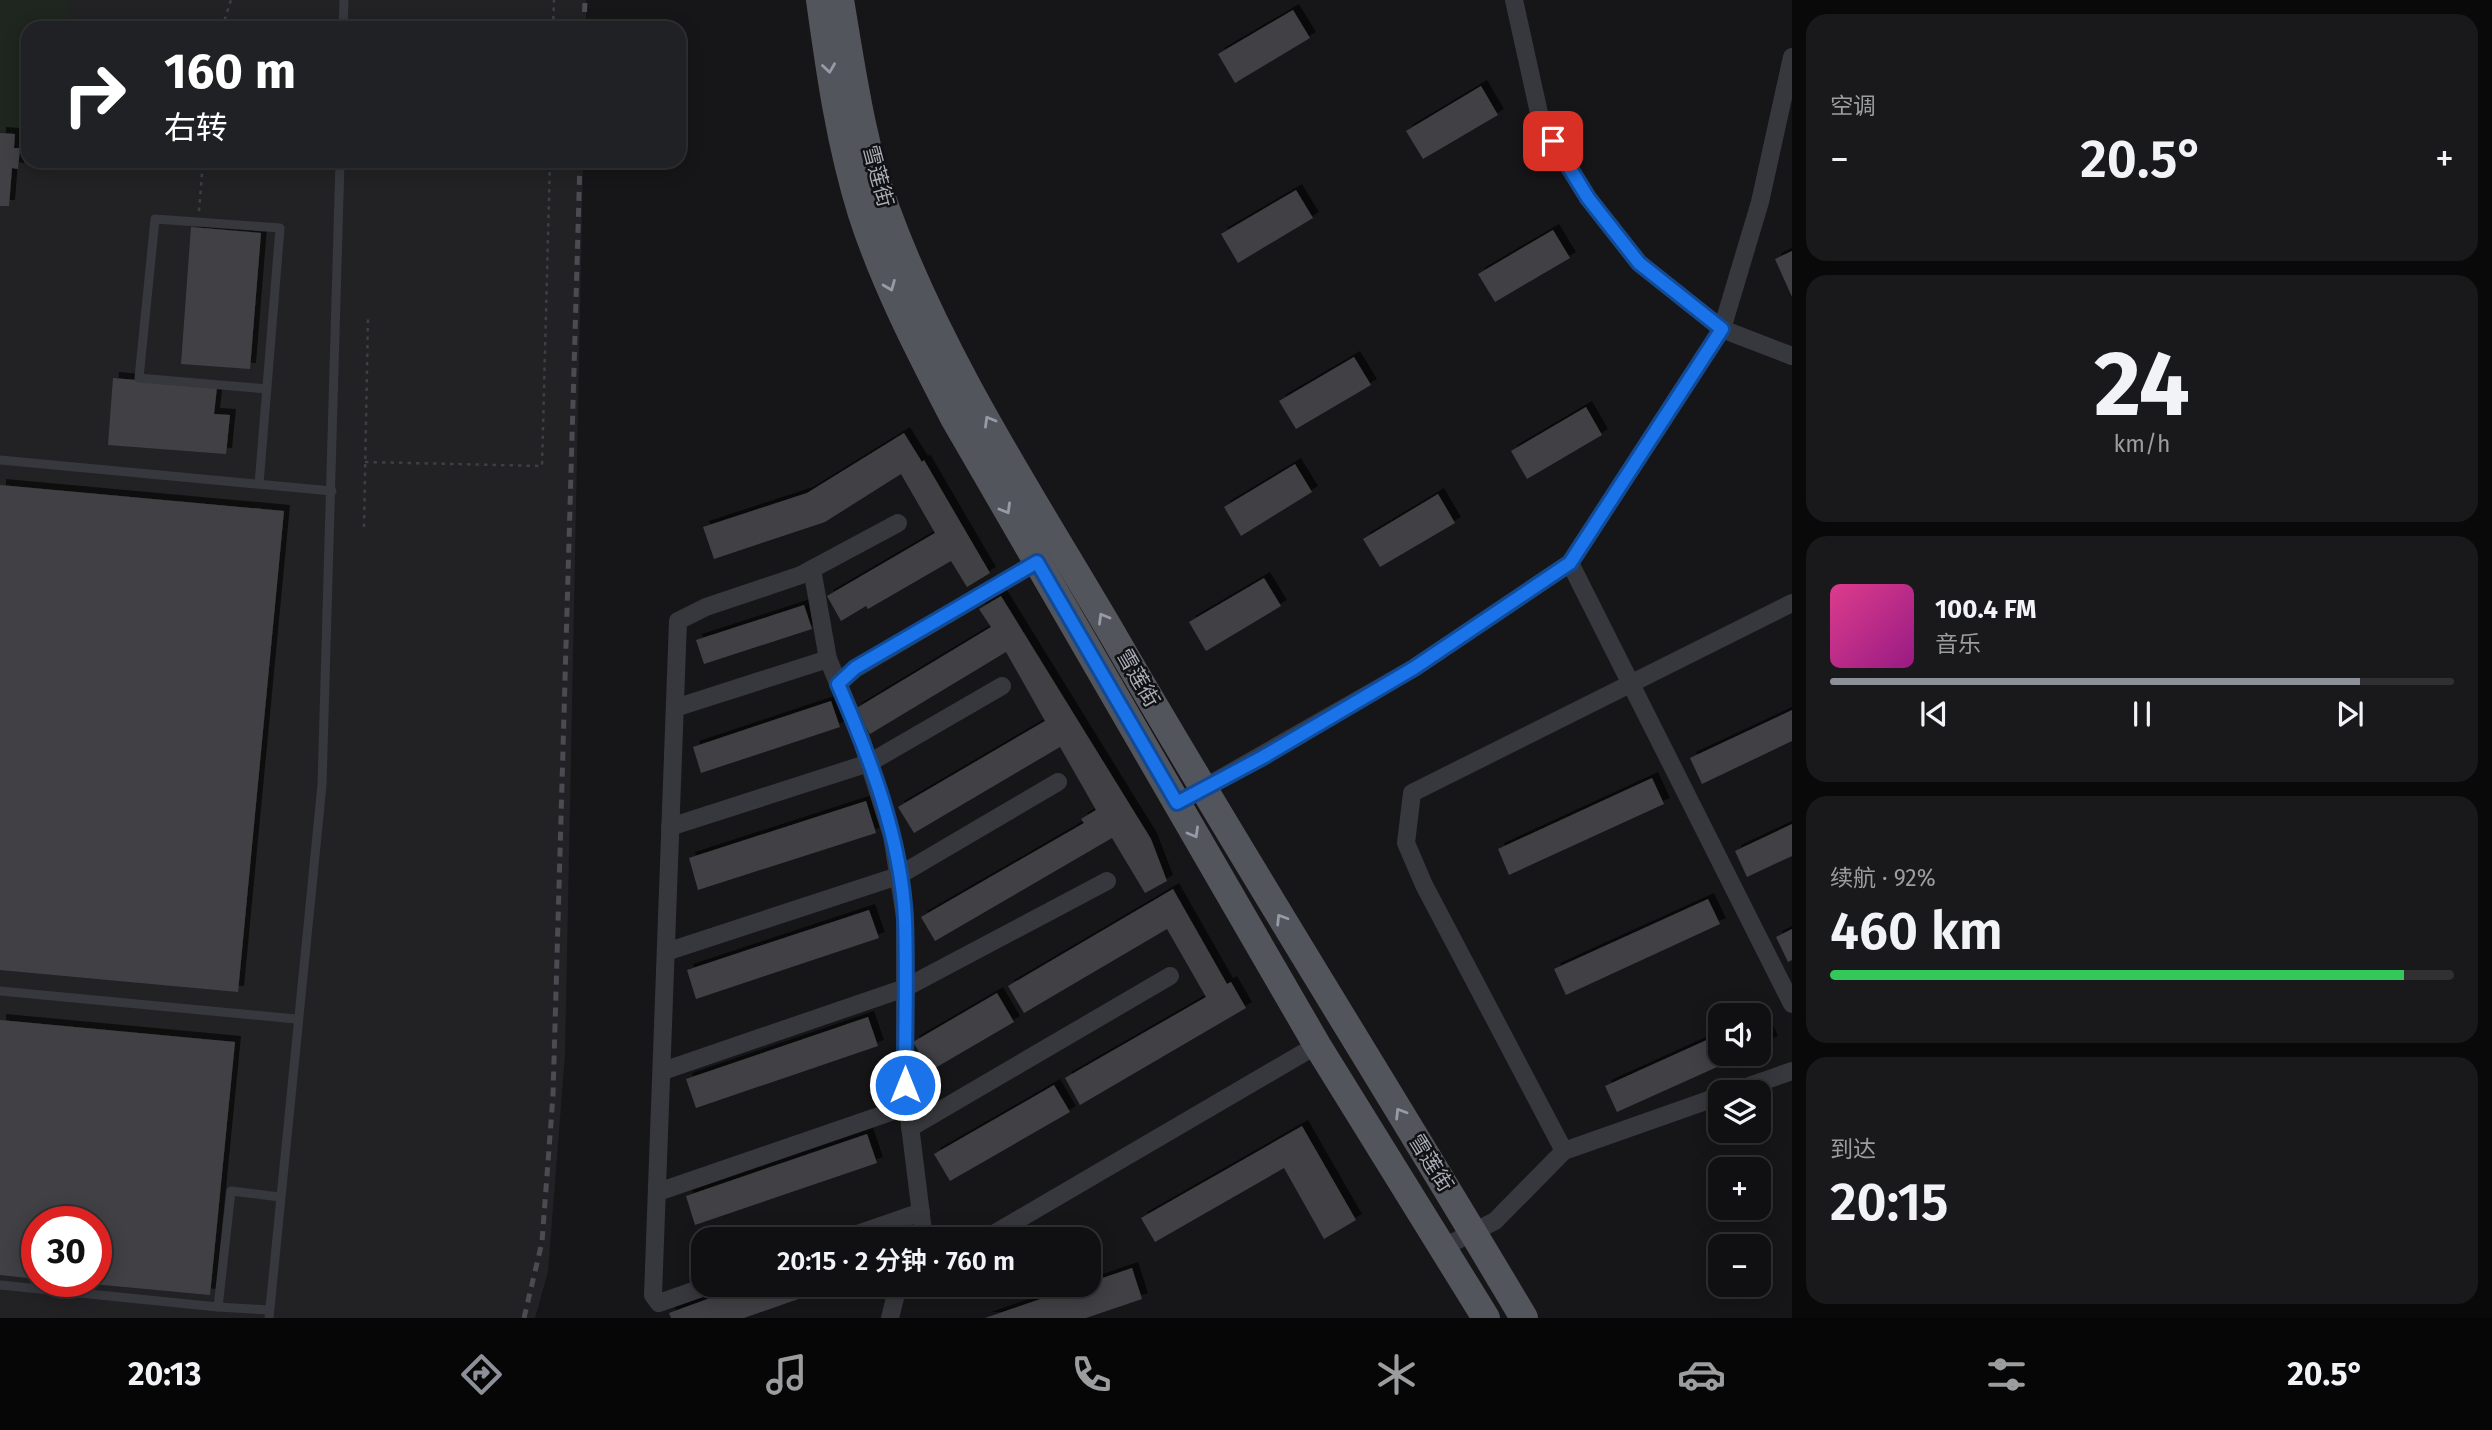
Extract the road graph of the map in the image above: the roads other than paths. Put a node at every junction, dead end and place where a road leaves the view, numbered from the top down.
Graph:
1 (344, 0) edge
2 (820, 0) edge
3 (840, 0) edge
4 (1514, 0) edge
5 (343, 21) edge
6 (1792, 57) edge
7 (340, 168) edge
8 (1722, 329) junction
9 (1792, 356) edge
10 (267, 388) junction
11 (0, 460) edge
12 (259, 484) junction
13 (332, 491) junction
14 (898, 523) dead end
15 (1037, 562) junction
16 (1570, 563) junction
17 (812, 569) junction
18 (1792, 603) edge
19 (828, 659) junction
20 (838, 684) junction
21 (1002, 685) dead end
22 (1631, 685) junction
23 (675, 708) junction
24 (869, 763) junction
25 (1058, 782) dead end
26 (1202, 789) junction
27 (1177, 803) junction
28 (670, 827) junction
29 (898, 876) junction
30 (1107, 881) dead end
31 (666, 952) junction
32 (1170, 976) dead end
33 (905, 988) junction
34 (0, 991) edge
35 (1792, 1004) edge
36 (296, 1019) junction
37 (1317, 1045) junction
38 (663, 1071) junction
39 (1792, 1071) edge
40 (1766, 1080) edge
41 (1708, 1100) edge
42 (908, 1106) junction
43 (910, 1128) junction
44 (1564, 1151) junction
45 (658, 1192) junction
46 (280, 1197) junction
47 (921, 1212) junction
48 (878, 1227) edge
49 (923, 1227) edge
50 (1006, 1227) edge
51 (1474, 1233) junction
52 (1444, 1247) junction
53 (0, 1285) edge
54 (691, 1292) edge
55 (895, 1297) edge
56 (218, 1307) junction
57 (269, 1314) edge
58 (890, 1318) edge
59 (1486, 1318) edge
60 (1524, 1318) edge

1 - 5 lane
2 -> 15 main road, 雪莲街
26 -> 3 main road, 雪莲街
4 - 8 street
6 - 8 street
7 - 13 lane
8 - 9 street
8 - 16 street
10 - 10 lane
10 - 12 lane
11 - 12 lane
12 - 13 lane
13 - 36 lane
14 - 17 street
15 - 20 street
15 - 27 main road, 雪莲街
16 - 22 street
16 - 26 street
17 - 19 street
17 - 23 street
18 - 22 street
19 - 20 street
19 - 23 street
20 - 24 street
21 - 24 street
22 - 35 street
22 - 44 street
23 - 28 street
24 - 28 street
24 - 29 street
25 - 29 street
26 - 27 street
51 -> 26 main road, 雪莲街
27 -> 37 main road, 雪莲街
28 - 31 street
29 - 31 street
29 - 33 street
30 - 33 street
31 - 38 street
32 - 43 street
33 - 38 street
33 - 42 street
34 - 36 lane
36 - 46 lane
37 - 50 street
37 - 52 main road, 雪莲街
38 - 45 street
39 - 40 street
41 - 44 street
42 - 43 street
42 - 45 street
43 - 47 street
44 - 51 street
45 - 54 street
46 - 56 lane
46 - 57 lane
47 - 48 street
47 - 49 street
51 - 52 street
51 - 60 main road, 雪莲街
52 - 59 main road, 雪莲街
53 - 56 lane
55 - 58 street
56 - 57 lane

